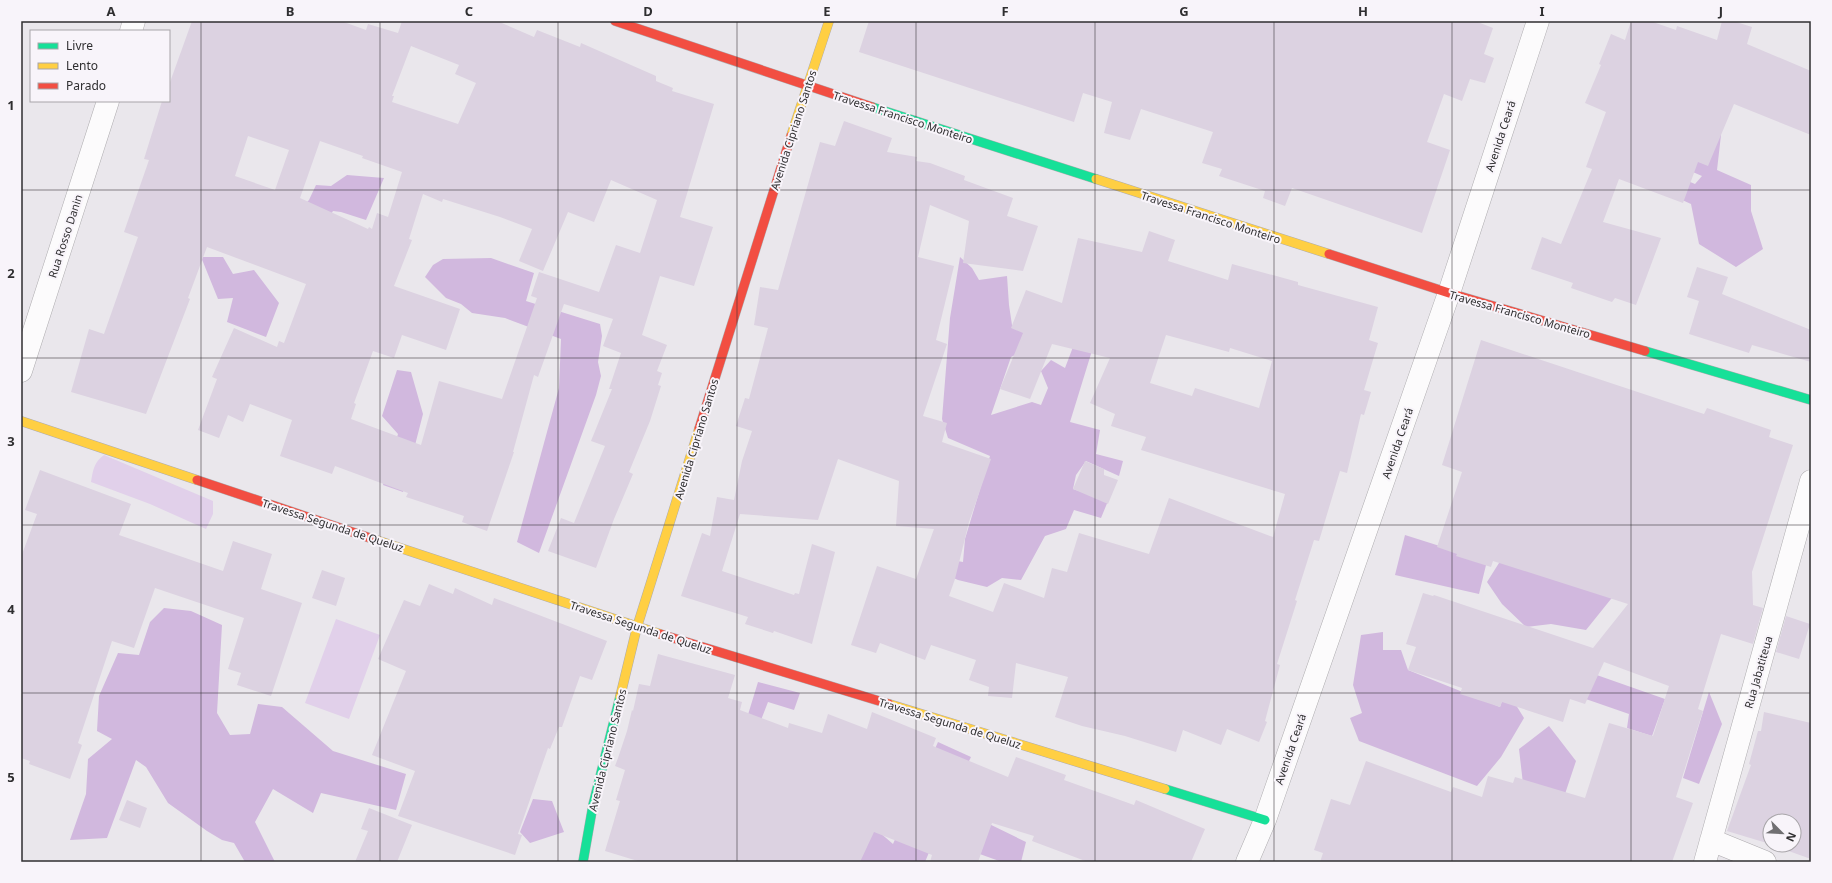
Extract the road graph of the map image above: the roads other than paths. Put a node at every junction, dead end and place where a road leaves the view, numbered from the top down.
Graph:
1 (615, 21) edge
2 (829, 21) edge
3 (1538, 21) edge
4 (807, 86) junction
5 (108, 102) edge
6 (1449, 293) junction
7 (21, 371) edge
8 (1811, 400) edge
9 (21, 421) edge
10 (1811, 481) edge
11 (637, 627) junction
12 (1265, 820) junction
13 (1711, 840) junction
14 (583, 862) edge
15 (1248, 862) edge
16 (1704, 862) edge
17 (1765, 862) edge

1 - 4 street, Travessa Francisco Monteiro
2 - 4 street, Avenida Cipriano Santos
3 - 6 street, Avenida Ceará
4 - 6 street, Travessa Francisco Monteiro
4 - 11 street, Avenida Cipriano Santos
5 - 7 street, Rua Rosso Danin
6 - 8 street, Travessa Francisco Monteiro
6 - 12 street, Avenida Ceará
9 - 11 street, Travessa Segunda de Queluz
10 - 13 street, Rua Jabatiteua
11 - 12 street, Travessa Segunda de Queluz
11 - 14 street, Avenida Cipriano Santos
12 - 15 street, Avenida Ceará
13 - 16 street, Rua Jabatiteua
13 - 17 street

